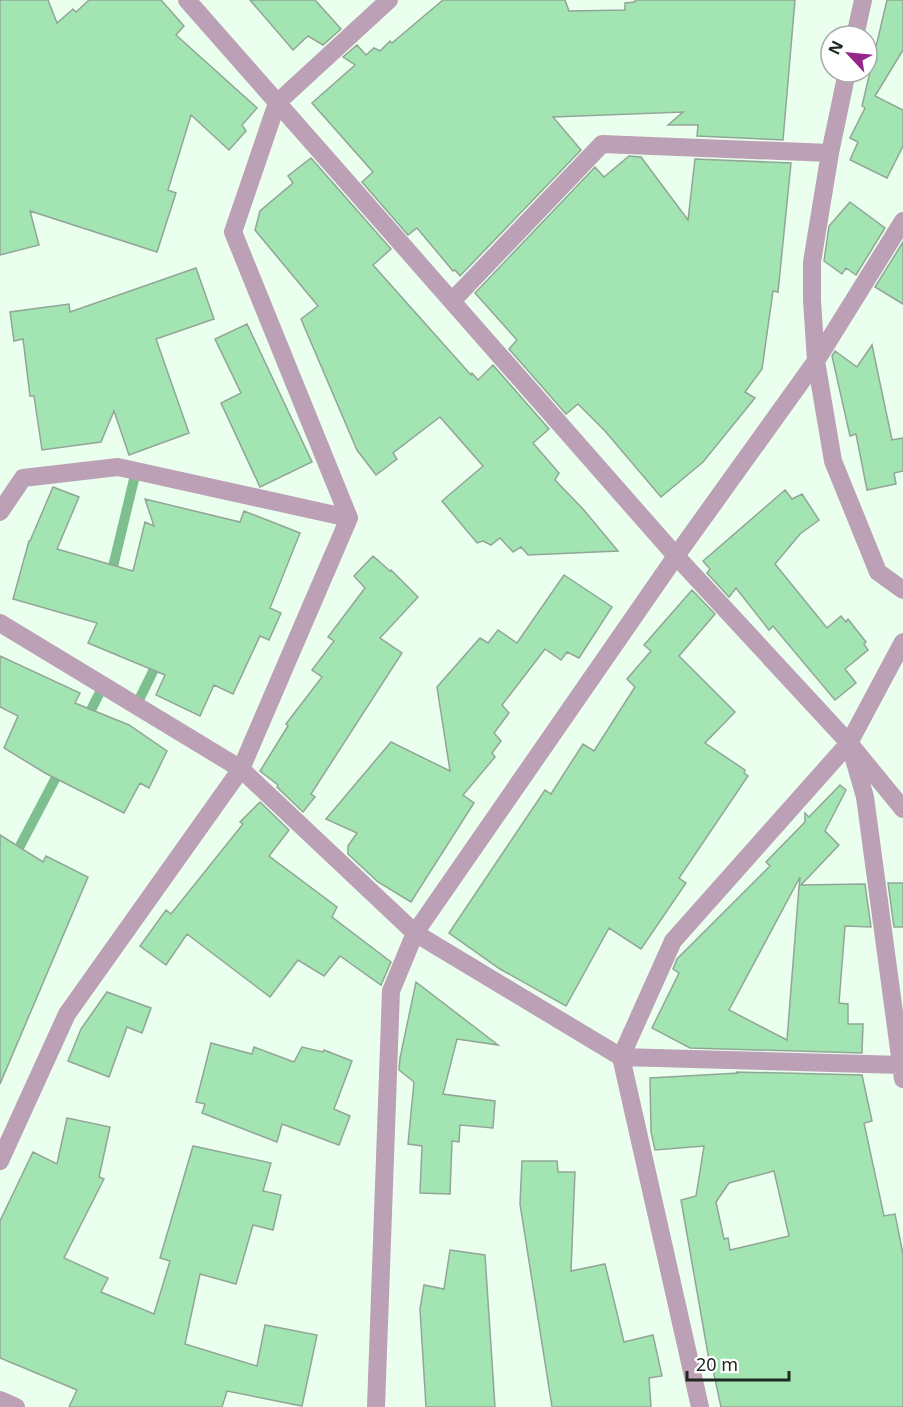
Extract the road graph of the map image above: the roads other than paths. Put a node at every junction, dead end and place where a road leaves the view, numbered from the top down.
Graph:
1 (187, 0) edge
2 (389, 0) edge
3 (863, 0) edge
4 (858, 24) edge
5 (844, 84) edge
6 (277, 103) junction
7 (830, 153) junction
8 (903, 221) edge
9 (452, 301) junction
10 (816, 361) junction
11 (0, 512) edge
12 (349, 518) junction
13 (676, 556) junction
14 (903, 590) edge
15 (0, 623) edge
16 (903, 642) edge
17 (849, 743) junction
18 (241, 769) junction
19 (903, 808) edge
20 (415, 933) junction
21 (621, 1057) junction
22 (902, 1072) edge
23 (0, 1161) edge
24 (0, 1400) edge
25 (16, 1407) edge
26 (376, 1407) edge
27 (700, 1407) edge

1 - 6 street
2 - 6 street
3 - 4 street
5 - 7 street
6 - 9 street
6 - 12 street
7 - 9 street
7 - 10 street
8 - 10 street
9 - 13 street
10 - 13 street
10 - 14 street
11 - 12 street
12 - 18 street
13 - 17 street
13 - 20 street
15 - 18 street
16 - 17 street
17 - 19 street
17 - 21 street
17 - 22 street
18 - 20 street
18 - 23 street
20 - 21 street
20 - 26 street
21 - 22 street
21 - 27 street
24 - 25 street

